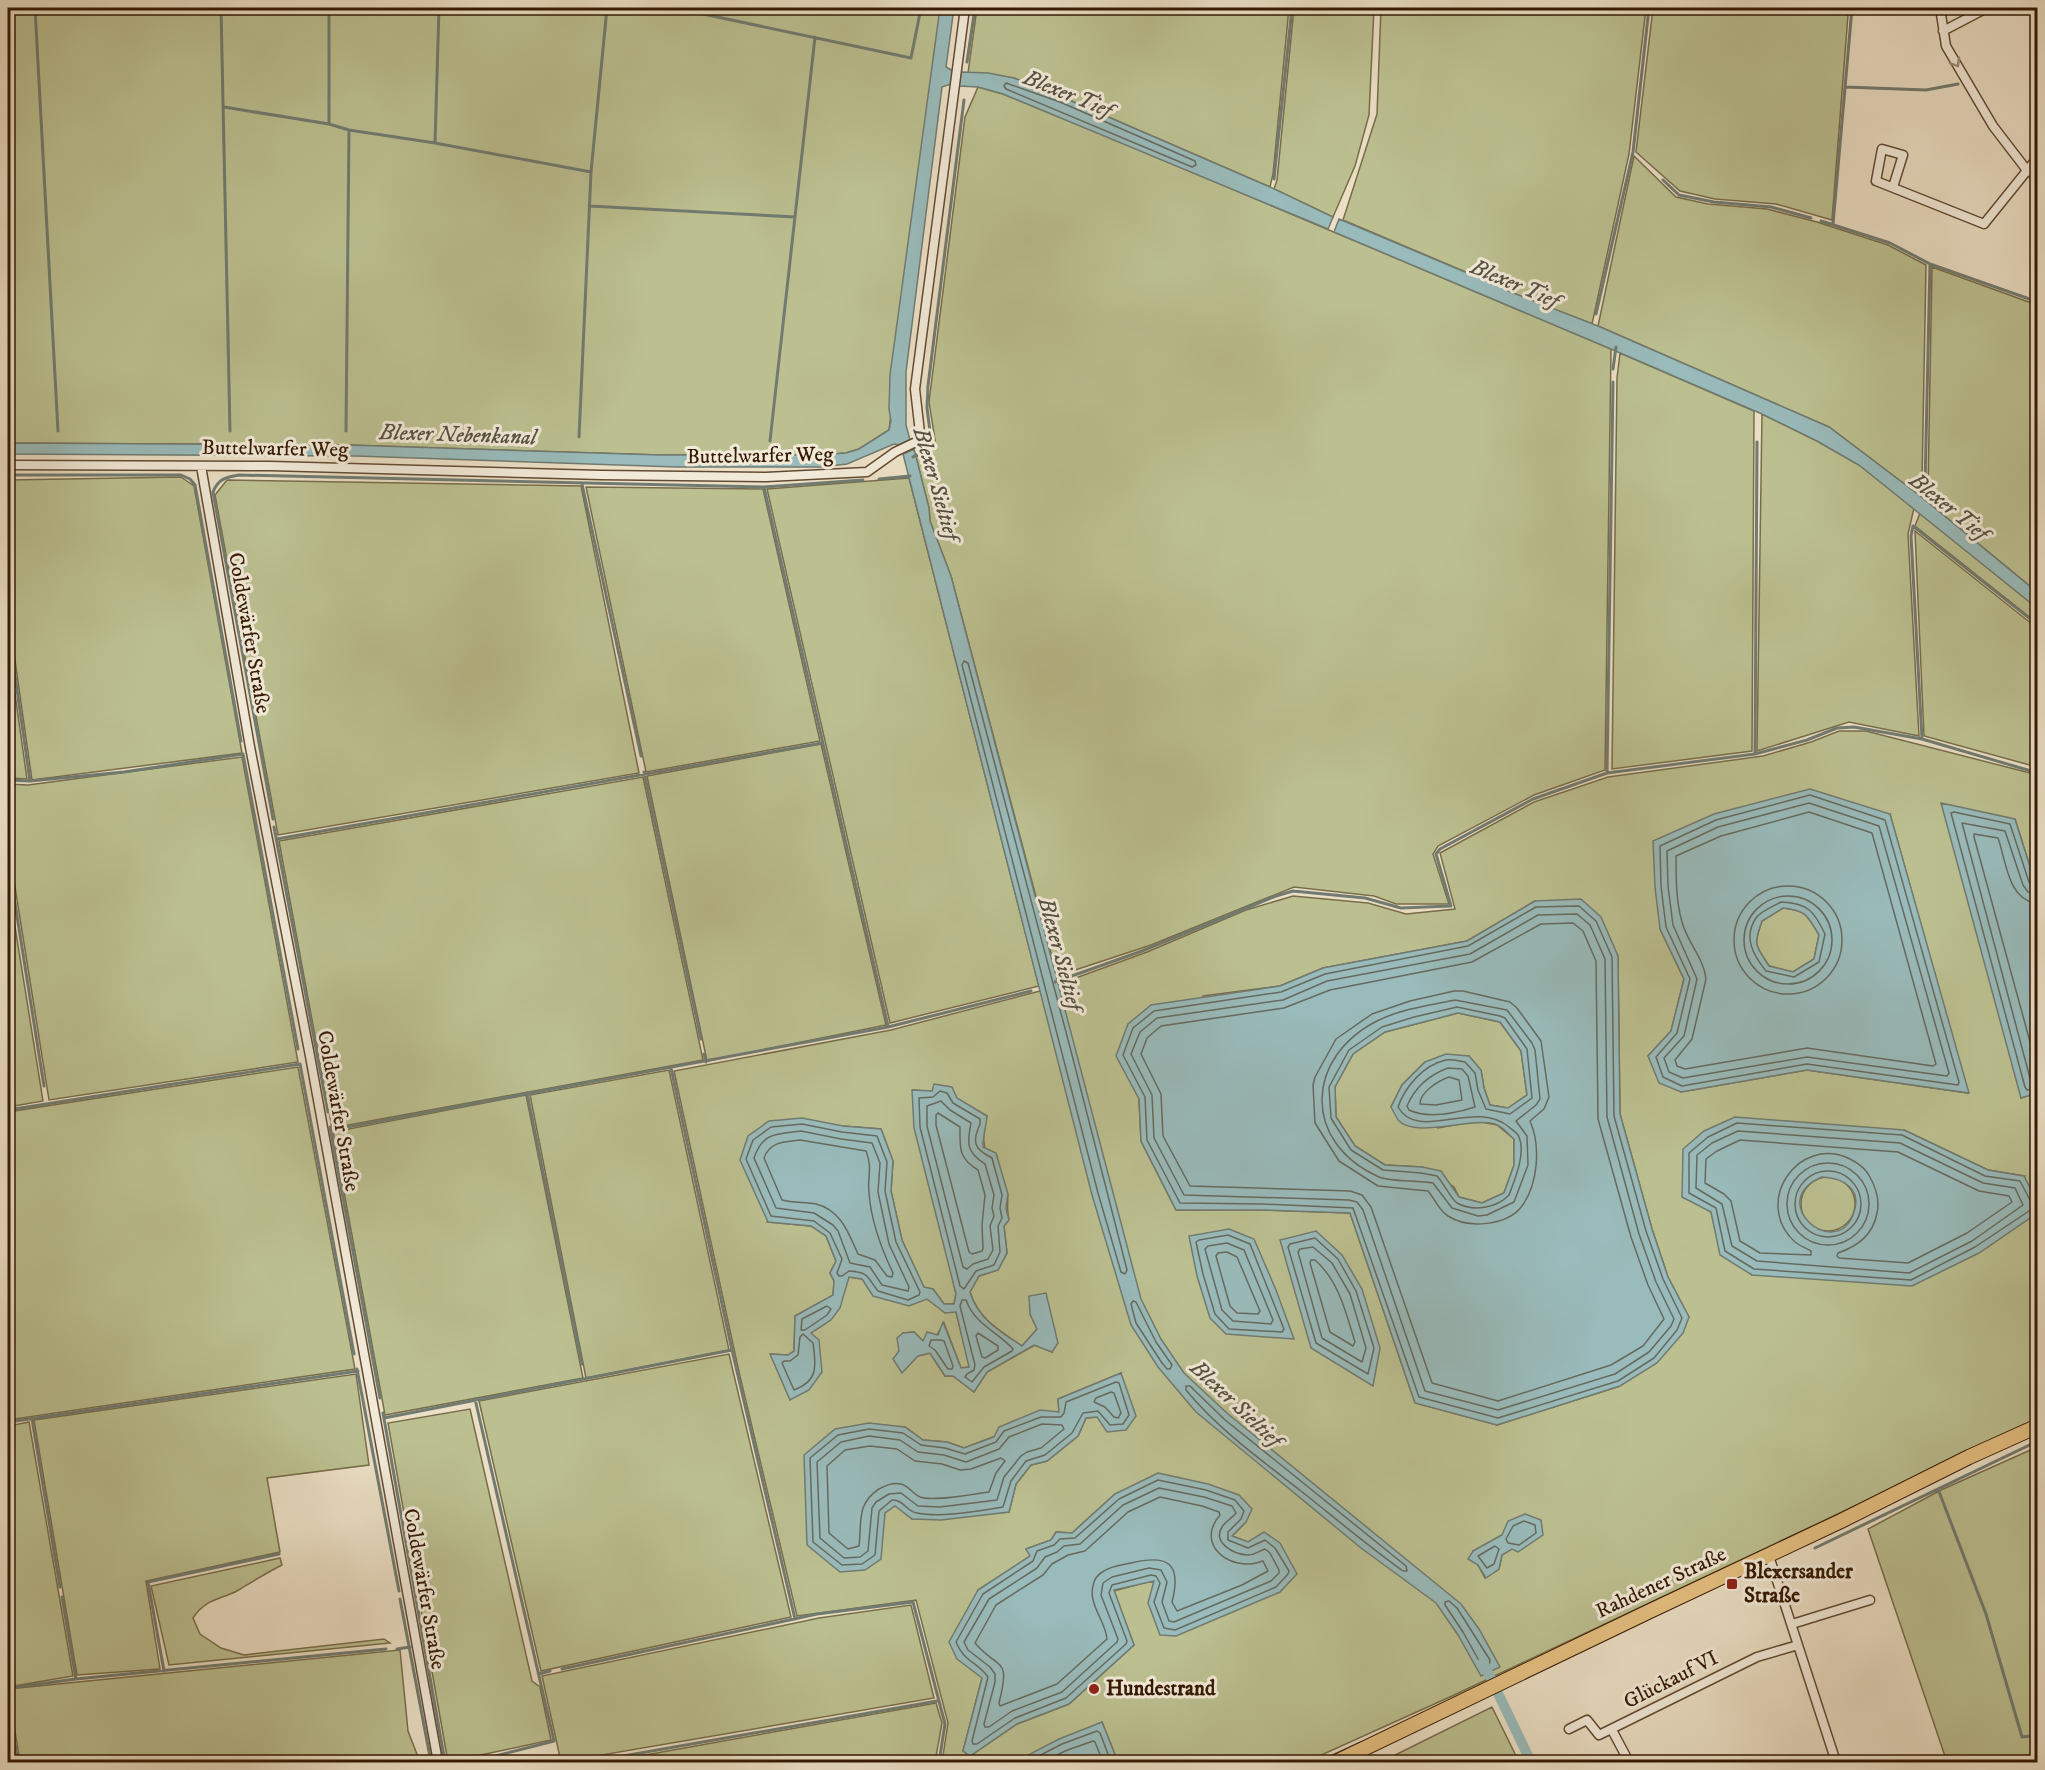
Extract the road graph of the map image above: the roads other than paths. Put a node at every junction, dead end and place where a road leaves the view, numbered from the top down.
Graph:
1 (965, 8) edge
2 (1940, 8) edge
3 (1987, 8) edge
4 (1943, 31) junction
5 (2037, 157) edge
6 (2026, 169) junction
7 (2037, 177) edge
8 (1893, 187) junction
9 (8, 465) edge
10 (201, 466) junction
11 (2037, 1426) edge
12 (1769, 1556) junction
13 (1870, 1600) dead end
14 (1792, 1624) junction
15 (1798, 1645) junction
16 (1569, 1729) dead end
17 (1612, 1730) junction
18 (438, 1762) edge
19 (1336, 1762) edge
20 (1629, 1762) edge
21 (1836, 1762) edge

1 - 10 street, Buttelwarfer Weg
2 - 4 street
3 - 4 street
4 -> 6 street
5 - 6 street
6 - 7 street
6 - 8 street
8 - 8 street
9 - 10 street, Buttelwarfer Weg
10 - 18 street, Coldewärfer Straße
11 - 12 main road, Rahdener Straße
12 - 14 street
12 - 19 main road, Rahdener Straße
13 - 14 street
14 - 15 street
15 - 17 street, Glückauf VI
15 - 21 street
16 - 17 street, Glückauf VI
17 - 20 street

